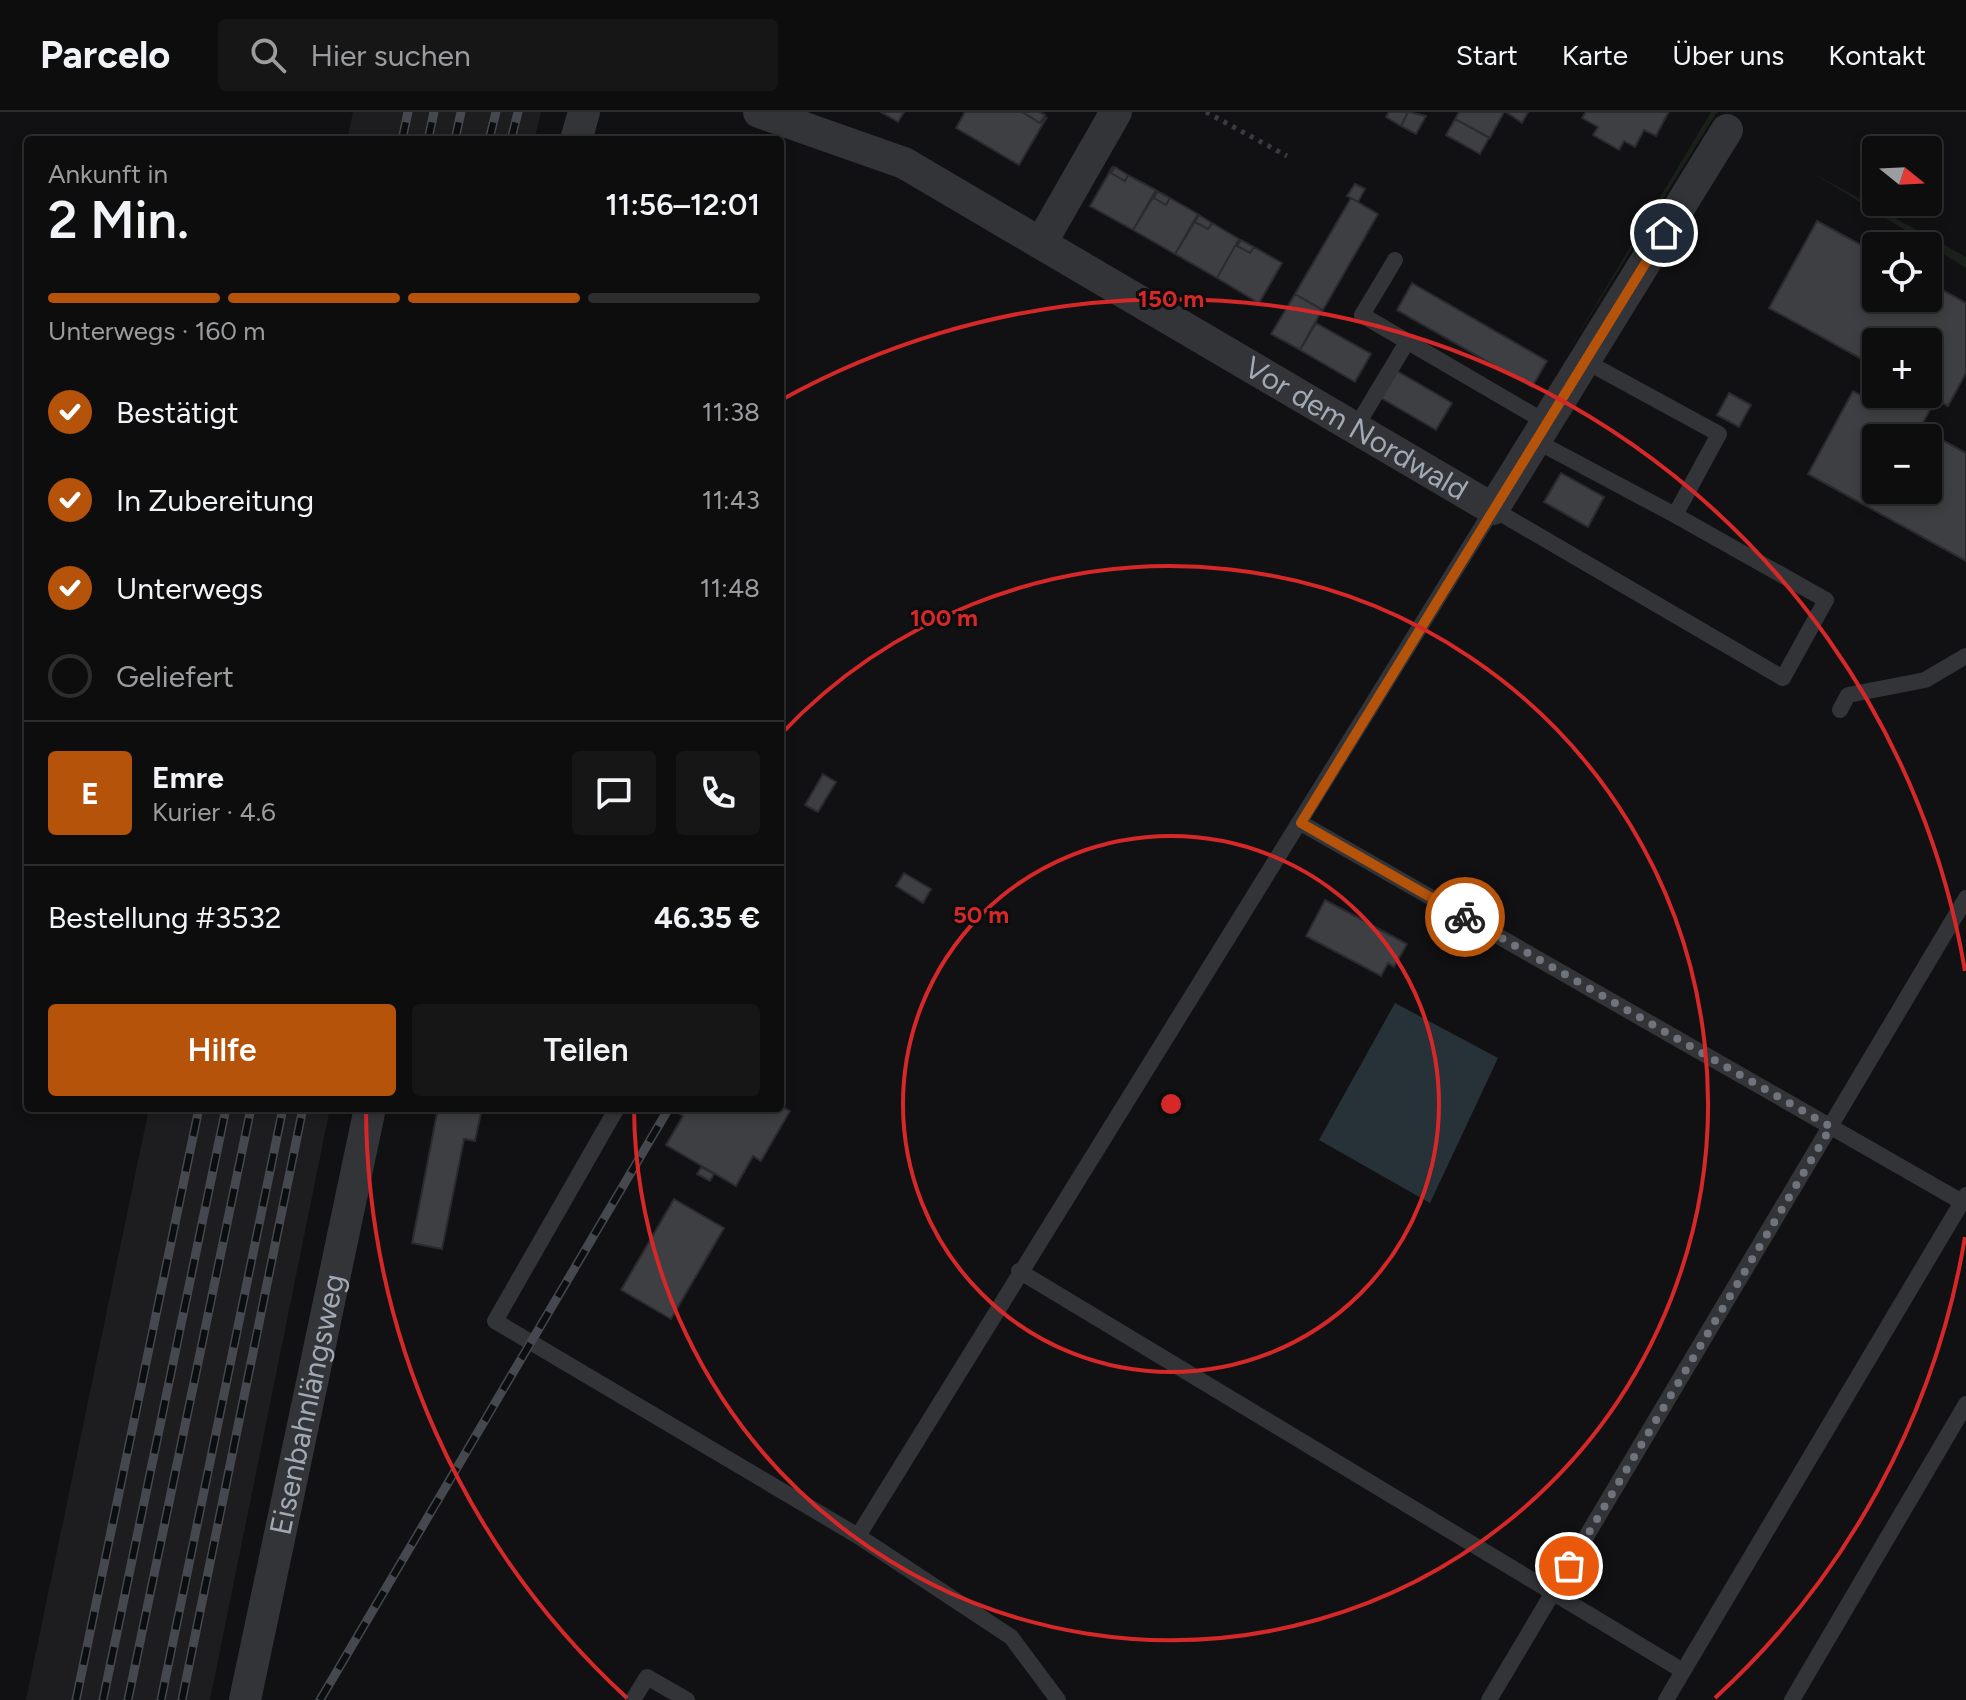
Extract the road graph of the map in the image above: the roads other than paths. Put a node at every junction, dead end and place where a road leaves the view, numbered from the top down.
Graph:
1 (584, 112) edge
2 (759, 112) edge
3 (1116, 112) edge
4 (1727, 130) dead end
5 (577, 136) edge
6 (1041, 243) junction
7 (1395, 260) dead end
8 (1407, 342) junction
9 (1585, 361) junction
10 (1356, 427) junction
11 (1541, 432) junction
12 (1493, 509) junction
13 (1675, 515) junction
14 (1966, 656) edge
15 (1840, 710) dead end
16 (1301, 823) junction
17 (1966, 898) edge
18 (369, 1112) edge
19 (615, 1112) edge
20 (1831, 1127) junction
21 (1964, 1198) edge
22 (1019, 1271) junction
23 (1966, 1404) edge
24 (858, 1536) junction
25 (1554, 1592) junction
26 (1683, 1671) junction
27 (1058, 1699) edge
28 (245, 1700) edge
29 (633, 1700) edge
30 (687, 1700) edge
31 (1489, 1700) edge
32 (1666, 1700) edge
33 (1792, 1700) edge

1 - 5 street
2 - 6 street, Vor dem Nordwald
3 - 6 street
4 - 9 street, Vor dem Nordwald
6 - 10 street, Vor dem Nordwald
7 - 8 lane
8 - 10 lane
8 - 11 lane
9 - 11 street, Vor dem Nordwald
9 - 13 lane
10 - 12 street, Vor dem Nordwald
11 - 12 street, Vor dem Nordwald
11 - 13 lane
12 - 13 lane
12 - 16 lane
14 - 15 lane
16 - 20 lane
16 - 22 lane
17 - 20 lane
18 - 28 street, Eisenbahnlängsweg
19 - 24 lane
20 - 21 lane
20 - 25 lane
21 - 26 lane
22 - 24 lane
22 - 25 lane
23 - 33 lane
24 - 27 lane
25 - 26 lane
25 - 31 lane
26 - 32 lane
29 - 30 lane

